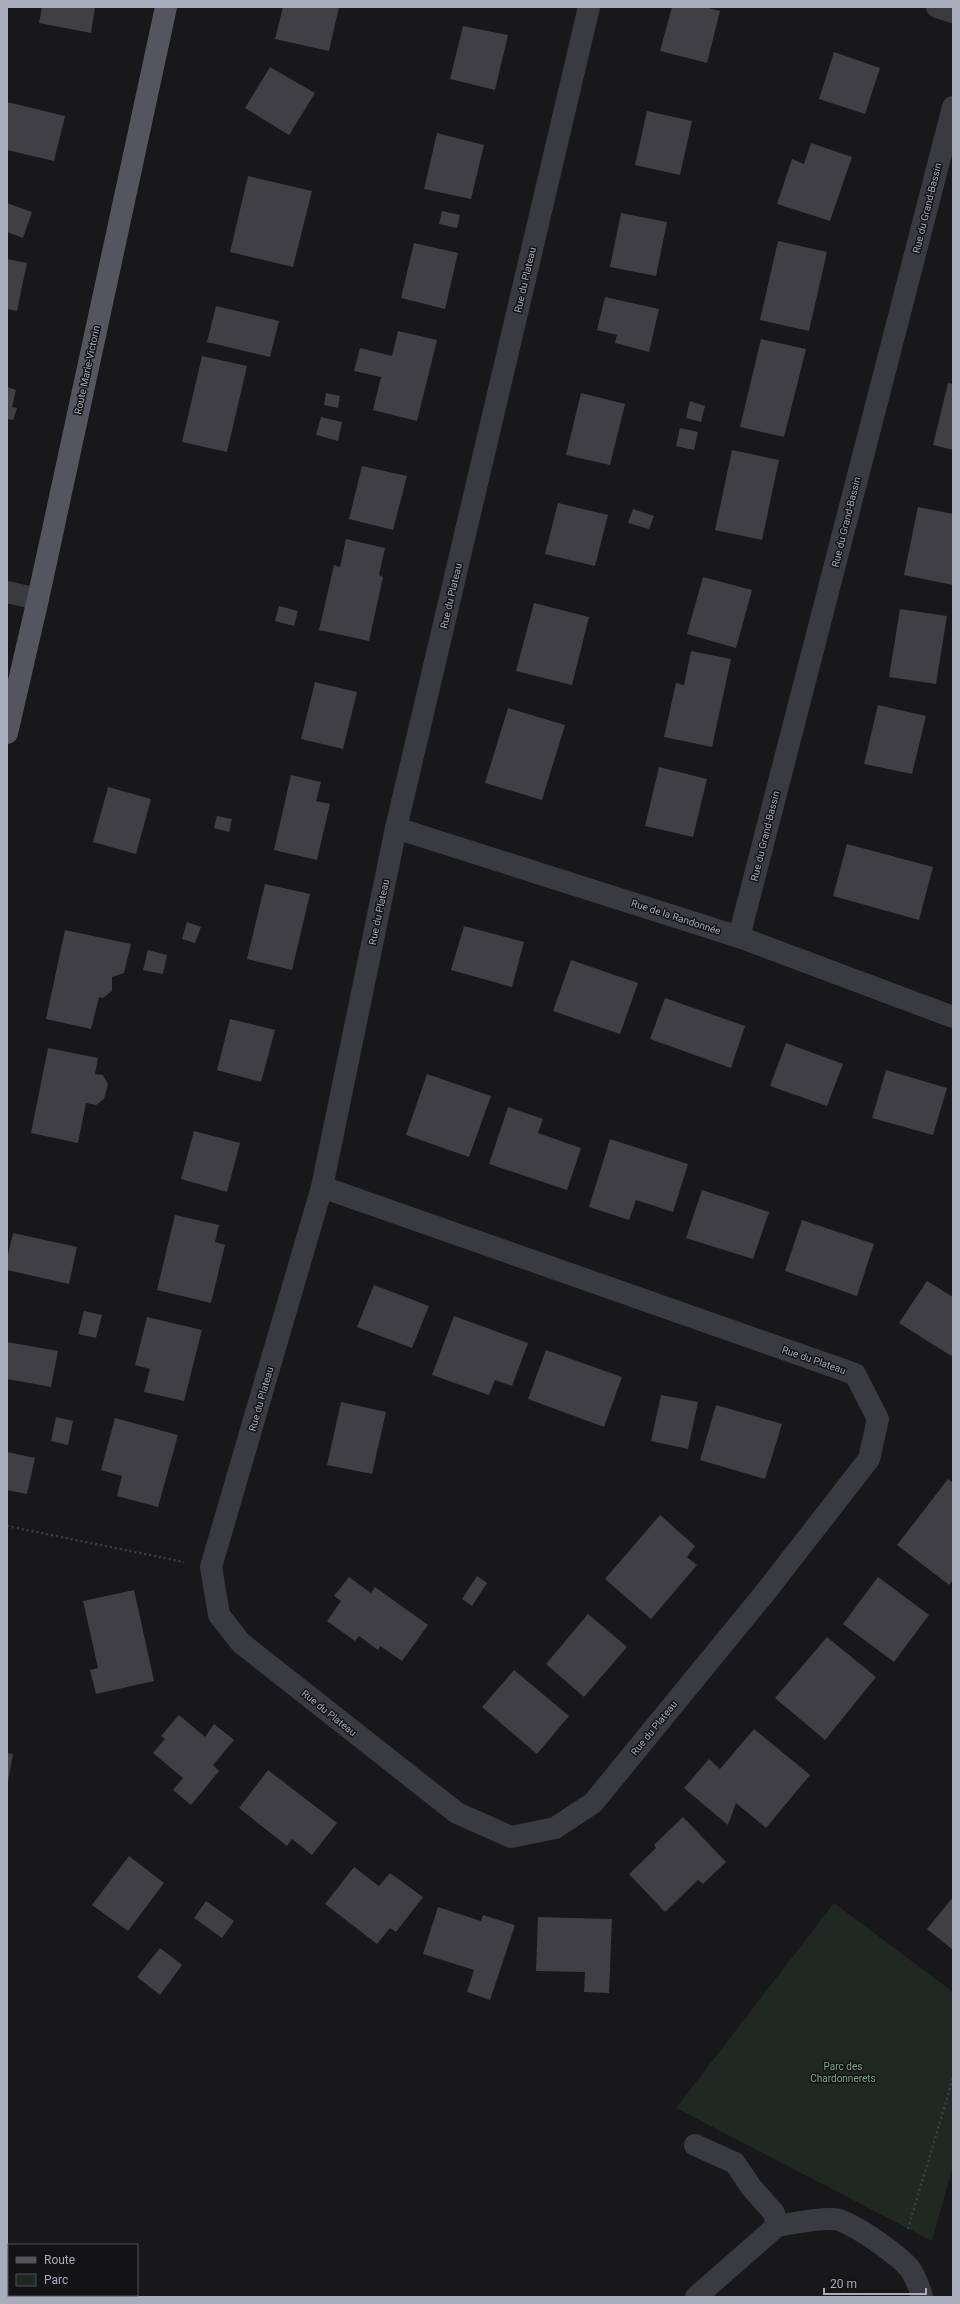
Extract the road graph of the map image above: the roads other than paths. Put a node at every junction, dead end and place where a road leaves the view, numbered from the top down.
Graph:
1 (166, 7) edge
2 (589, 7) edge
3 (937, 7) edge
4 (953, 12) edge
5 (953, 107) edge
6 (7, 592) edge
7 (38, 600) junction
8 (7, 733) edge
9 (396, 828) junction
10 (739, 937) junction
11 (953, 1017) edge
12 (322, 1187) junction
13 (695, 2145) dead end
14 (777, 2226) junction
15 (696, 2297) edge
16 (922, 2297) edge

1 - 7 main road, Route Marie-Victorin
2 - 9 street, Rue du Plateau
3 - 4 street
5 - 10 street, Rue du Grand-Bassin
6 - 7 street
7 - 8 main road, Route Marie-Victorin
9 - 10 street, Rue de la Randonnée
9 - 12 street, Rue du Plateau
10 - 11 street, Rue de la Randonnée
12 - 12 street, Rue du Plateau
13 - 14 street
14 - 15 street
14 - 16 street

